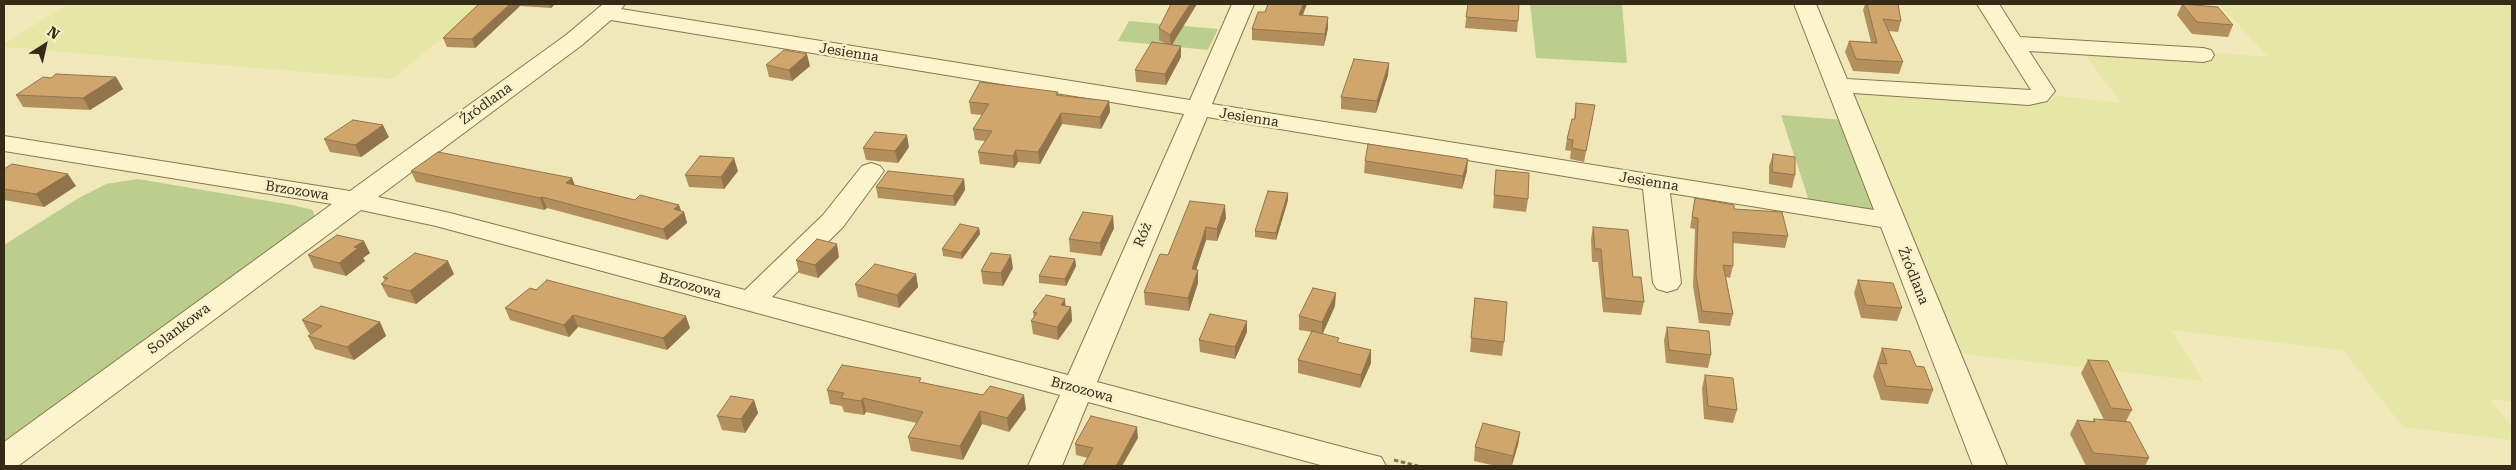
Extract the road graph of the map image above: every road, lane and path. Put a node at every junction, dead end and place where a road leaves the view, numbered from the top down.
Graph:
1 (1243, 4) edge
2 (1805, 4) edge
3 (1988, 4) edge
4 (610, 8) edge
5 (2013, 43) junction
6 (2203, 55) dead end
7 (1838, 85) junction
8 (1196, 110) junction
9 (4, 143) edge
10 (871, 171) dead end
11 (1656, 184) junction
12 (354, 200) junction
13 (1892, 222) junction
14 (1667, 283) dead end
15 (750, 302) junction
16 (1078, 389) junction
17 (4, 459) edge
18 (1045, 466) edge
19 (1369, 466) edge
20 (1990, 466) edge

1 - 8 street, Róż
2 - 7 street, Źródlana
3 - 5 street
4 - 8 street, Jesienna
4 - 12 street, Źródlana
5 - 6 street
5 - 7 street
7 - 13 street, Źródlana
8 - 11 street, Jesienna
8 - 16 street, Róż
9 - 12 street, Brzozowa
10 - 15 street
11 - 13 street, Jesienna
11 - 14 street
12 - 15 street, Brzozowa
12 - 17 street, Solankowa
13 - 20 street, Źródlana
15 - 16 street, Brzozowa
16 - 18 street, Róż
16 - 19 street, Brzozowa

